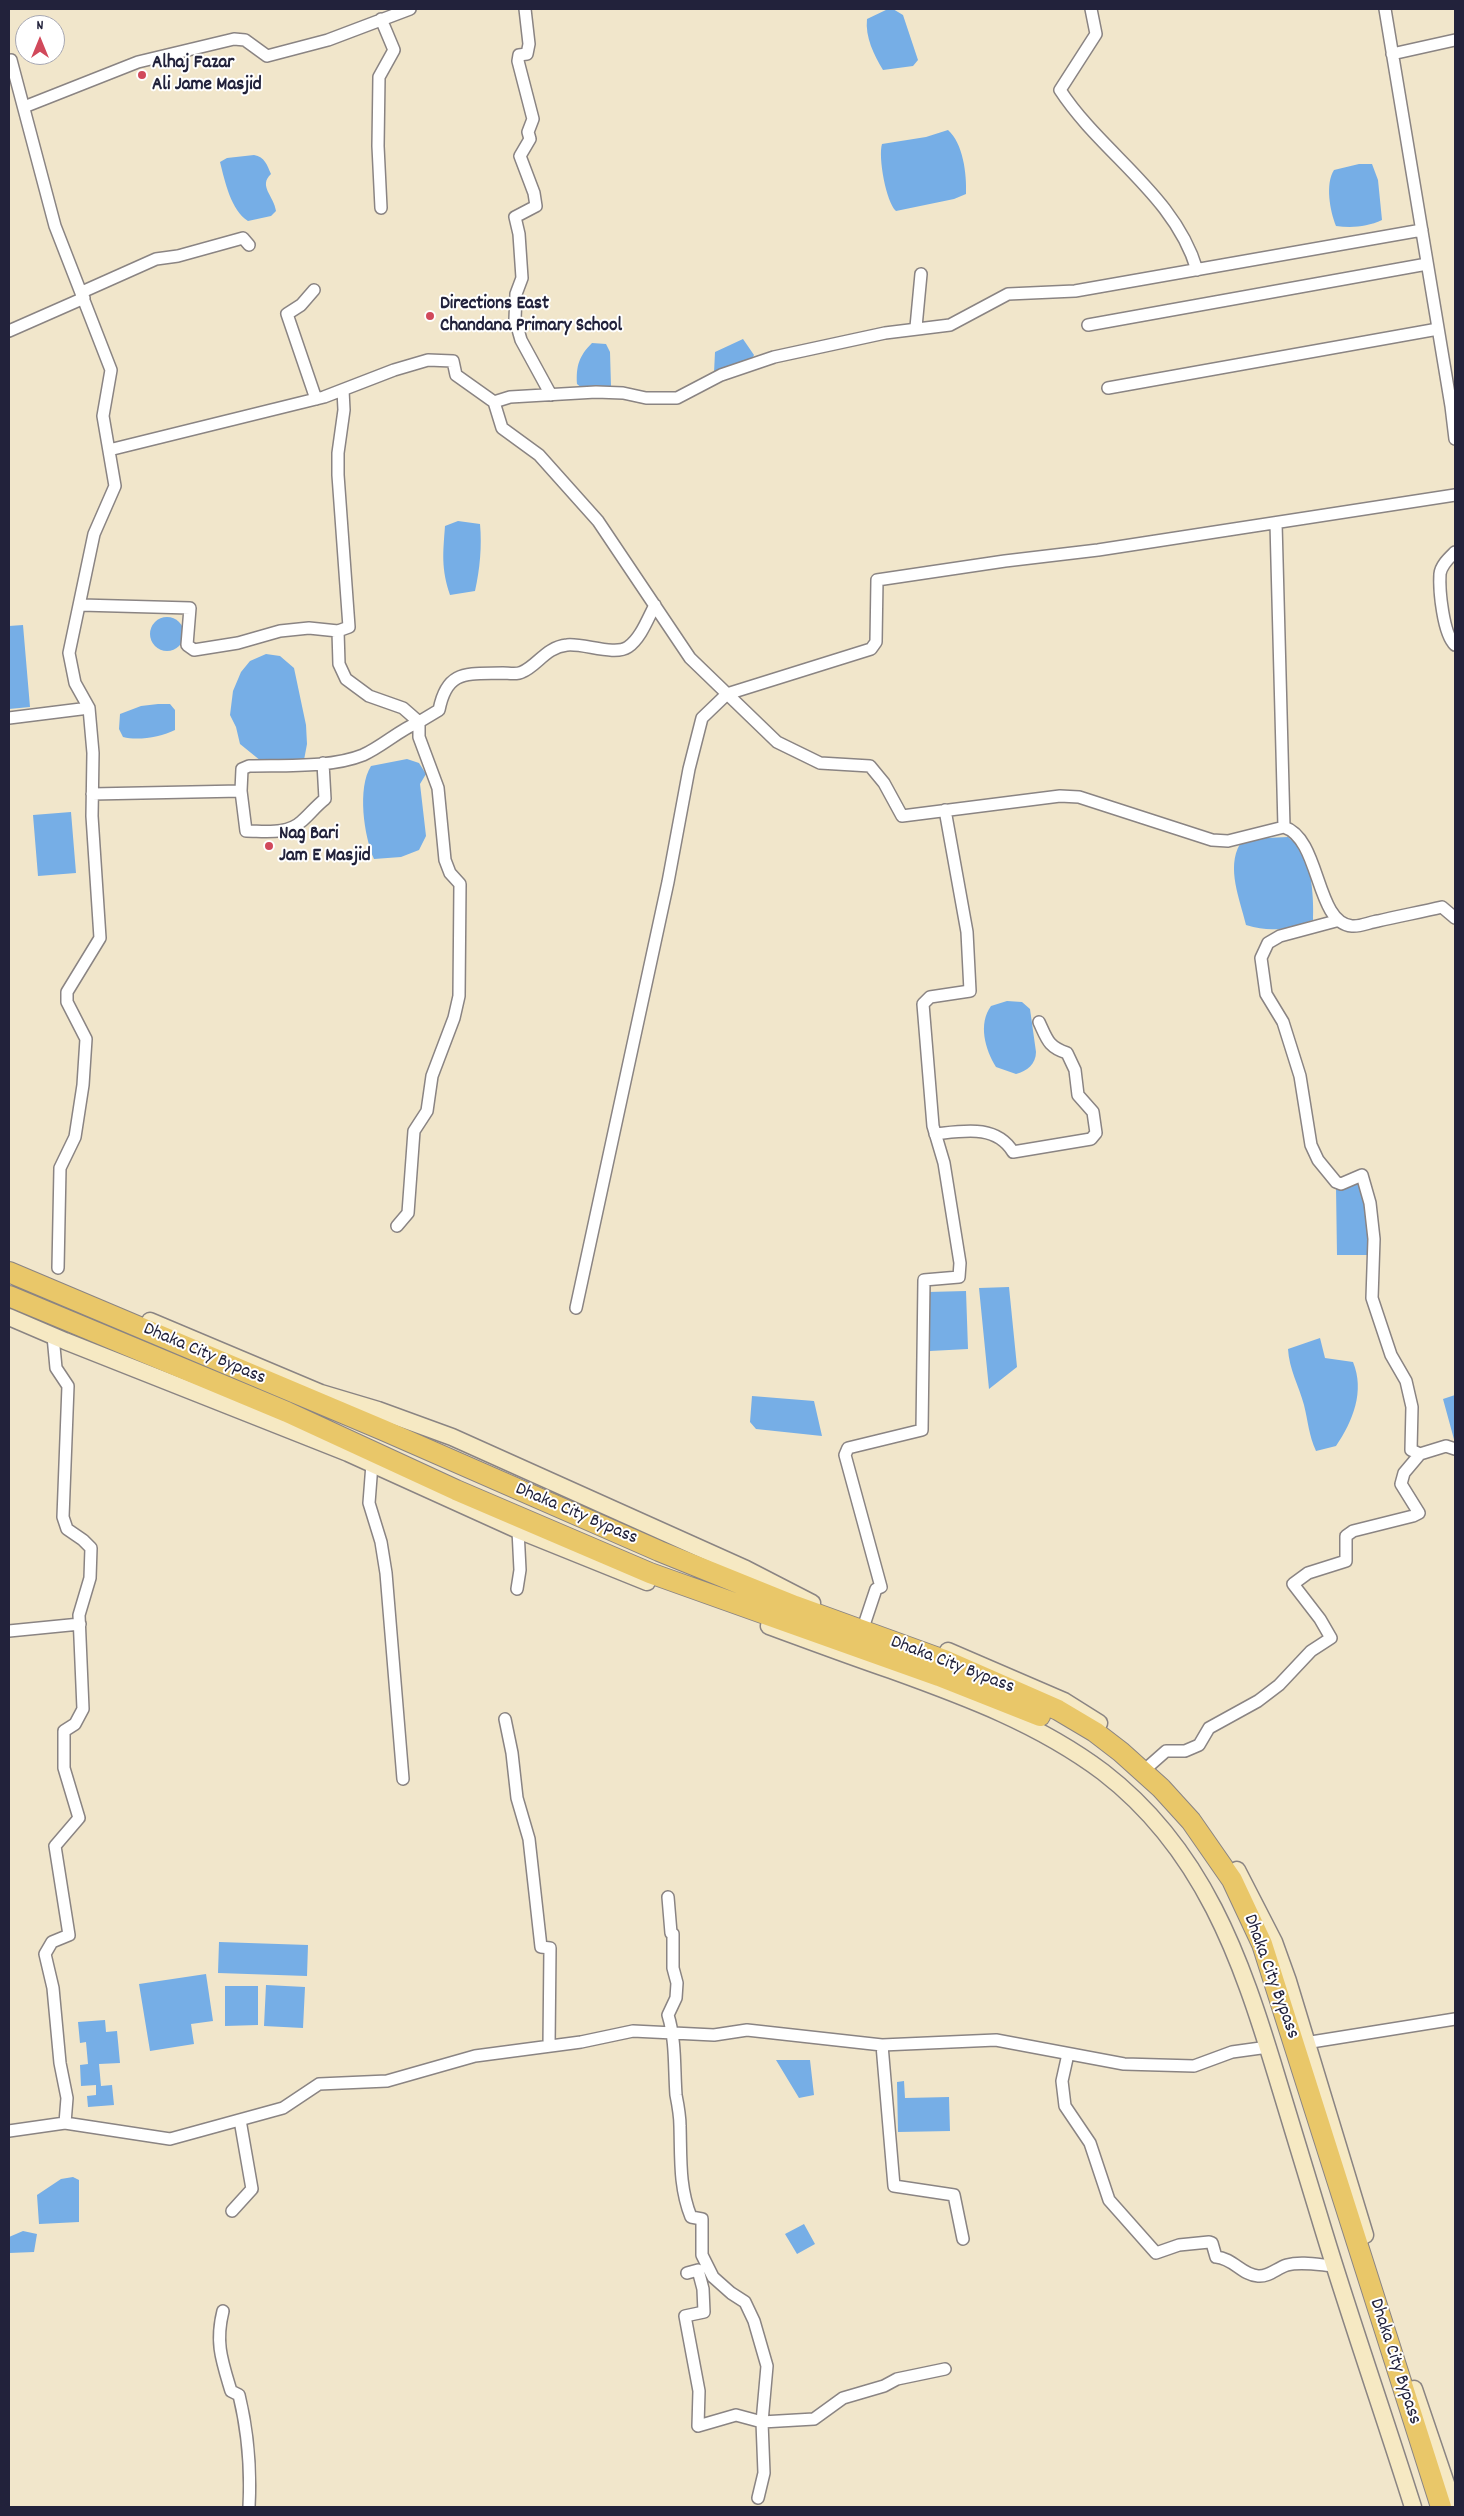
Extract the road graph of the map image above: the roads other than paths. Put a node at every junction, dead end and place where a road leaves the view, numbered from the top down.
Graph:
1 (410, 9) edge
2 (526, 9) edge
3 (1091, 9) edge
4 (1385, 9) edge
5 (381, 19) junction
6 (1455, 40) edge
7 (9, 48) edge
8 (1392, 54) junction
9 (10, 61) edge
10 (24, 107) junction
11 (381, 208) dead end
12 (1422, 230) junction
13 (249, 245) dead end
14 (1427, 264) junction
15 (1197, 270) junction
16 (921, 274) dead end
17 (314, 290) dead end
18 (83, 295) junction
19 (1088, 324) dead end
20 (916, 327) junction
21 (1438, 329) junction
22 (9, 331) edge
23 (1108, 388) dead end
24 (343, 390) junction
25 (551, 395) junction
26 (316, 399) junction
27 (494, 402) junction
28 (1453, 405) edge
29 (1455, 439) edge
30 (109, 450) junction
31 (1455, 495) edge
32 (1276, 523) junction
33 (1455, 552) edge
34 (81, 605) junction
35 (655, 605) junction
36 (338, 631) junction
37 (1455, 645) edge
38 (727, 694) junction
39 (89, 708) junction
40 (9, 718) edge
41 (419, 722) junction
42 (323, 763) junction
43 (241, 791) junction
44 (92, 794) junction
45 (945, 810) junction
46 (1284, 827) junction
47 (1455, 918) edge
48 (1336, 921) junction
49 (1039, 1022) dead end
50 (935, 1134) junction
51 (396, 1226) dead end
52 (9, 1263) edge
53 (58, 1268) dead end
54 (9, 1272) edge
55 (9, 1296) edge
56 (576, 1308) dead end
57 (9, 1317) edge
58 (53, 1336) junction
59 (1455, 1449) edge
60 (1420, 1454) junction
61 (372, 1464) junction
62 (518, 1530) junction
63 (516, 1589) dead end
64 (865, 1622) junction
65 (80, 1624) junction
66 (9, 1631) edge
67 (505, 1719) dead end
68 (1149, 1766) junction
69 (403, 1779) dead end
70 (668, 1897) dead end
71 (1455, 2019) edge
72 (673, 2033) junction
73 (1305, 2043) junction
74 (882, 2045) junction
75 (549, 2046) junction
76 (1268, 2047) junction
77 (1068, 2054) junction
78 (240, 2120) junction
79 (65, 2123) junction
80 (9, 2131) edge
81 (232, 2211) dead end
82 (963, 2239) dead end
83 (1334, 2266) junction
84 (687, 2273) dead end
85 (223, 2311) dead end
86 (945, 2369) dead end
87 (762, 2422) junction
88 (758, 2498) dead end
89 (249, 2507) edge
90 (1413, 2507) edge
91 (1428, 2507) edge
92 (1440, 2507) edge
93 (1454, 2507) edge

1 - 5 street
2 - 25 street
3 - 15 street
4 - 8 street
5 - 10 street
5 - 11 street
6 - 8 street
7 - 9 street
8 - 12 street
9 - 10 street
10 - 18 street
12 - 14 street
12 - 15 street
13 - 18 street
14 - 19 street
14 - 21 street
15 - 20 street
16 - 20 street
17 - 26 street
18 - 22 street
18 - 30 street
20 - 25 street
21 - 23 street
21 - 28 street
24 - 26 street
24 - 27 street
24 - 36 street
25 - 27 street
26 - 30 street
27 - 35 street
28 - 29 street
30 - 34 street
31 - 32 street
32 - 38 street
32 - 46 street
33 - 37 street
34 - 36 street
34 - 39 street
35 - 38 street
35 - 41 street
36 - 41 street
38 - 45 street
38 - 56 street
39 - 40 street
39 - 44 street
41 - 42 street
41 - 51 street
42 - 43 street
42 - 43 street
43 - 44 street
44 - 53 street
45 - 46 street
45 - 50 street
46 - 48 street
47 - 48 street
48 - 60 street
49 - 50 street
50 - 64 street
52 - 64 main road
54 - 92 highway, Dhaka City Bypass
55 - 91 highway, Dhaka City Bypass
57 - 58 main road
58 - 61 main road
58 - 65 street
59 - 60 street
60 - 68 street
61 - 62 main road
61 - 69 street
62 - 63 street
62 - 76 main road
64 - 68 main road
65 - 66 street
65 - 79 street
67 - 75 street
68 - 73 main road
70 - 72 street
71 - 73 street
72 - 74 street
72 - 75 street
72 - 87 street
73 - 93 main road
74 - 77 street
74 - 82 street
75 - 78 street
76 - 77 street
76 - 83 main road
77 - 83 street
78 - 79 street
78 - 81 street
79 - 80 street
83 - 90 main road
84 - 87 street
85 - 89 street
86 - 87 street
87 - 88 street

